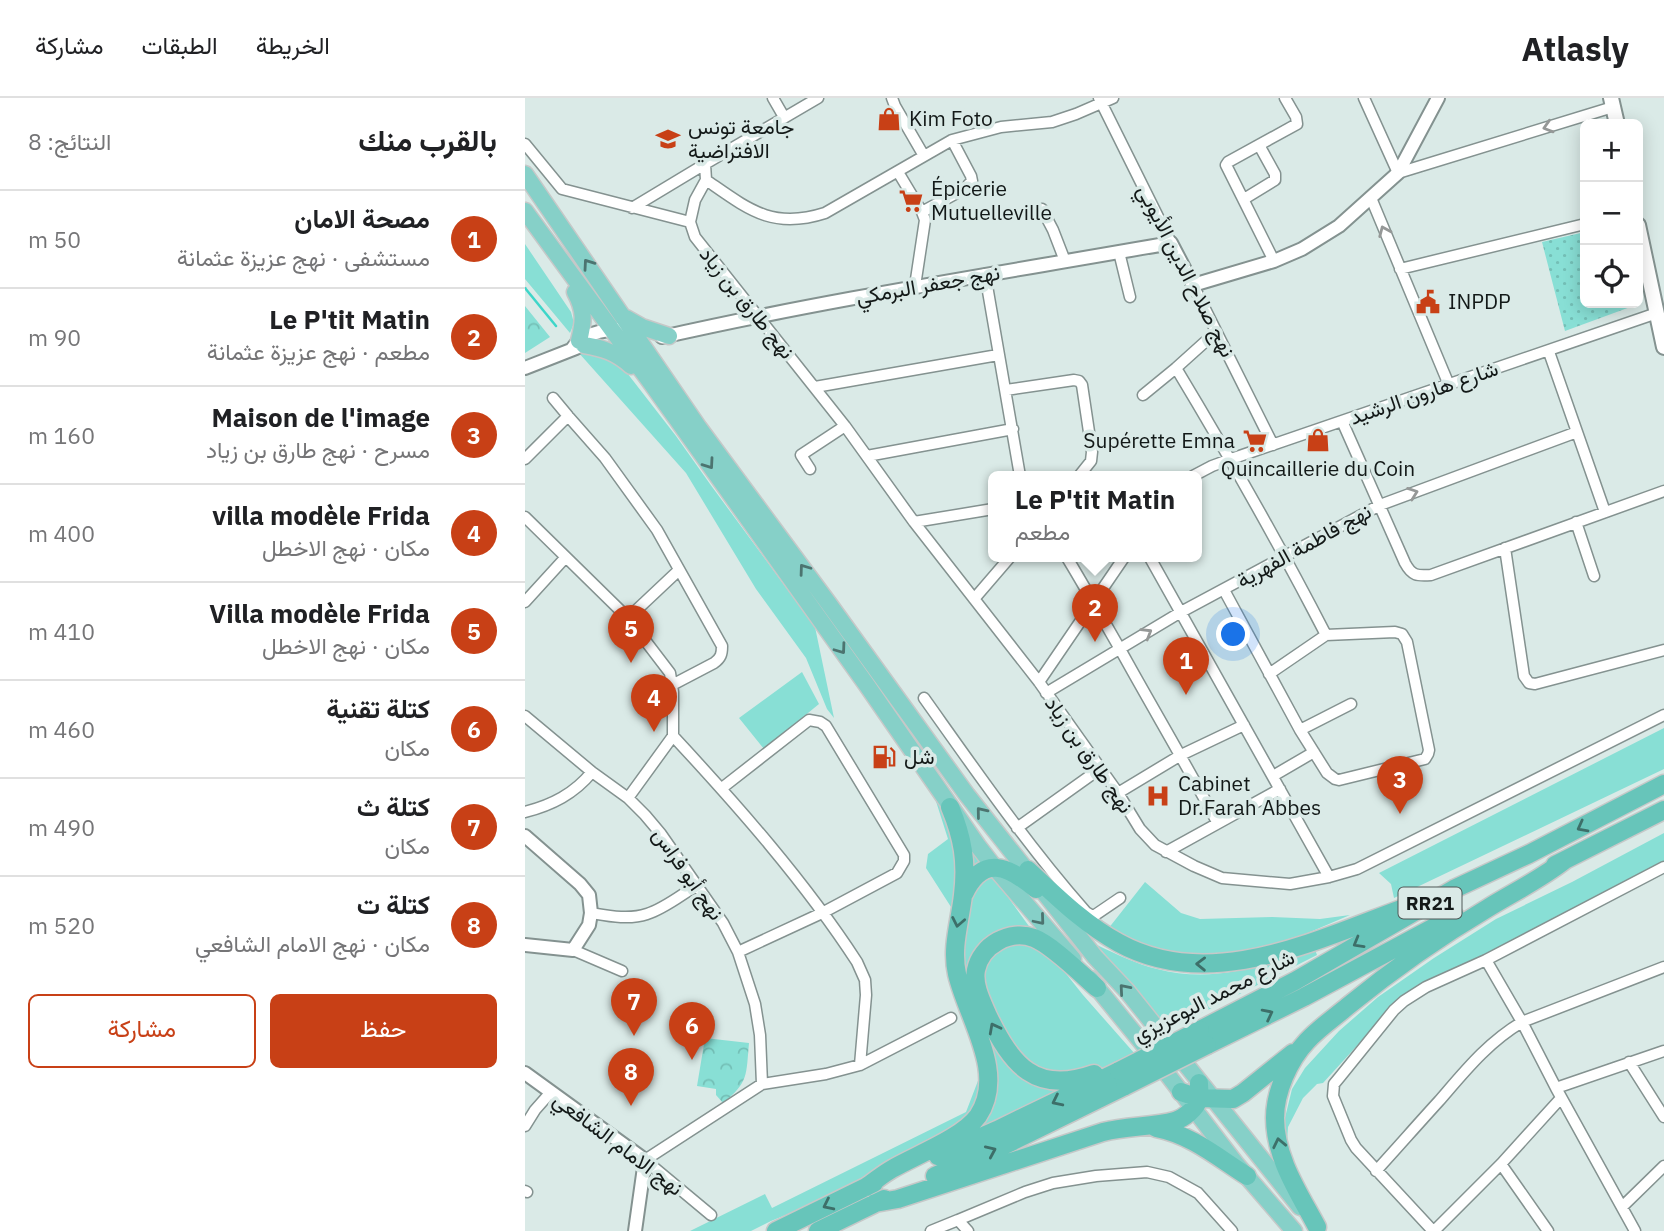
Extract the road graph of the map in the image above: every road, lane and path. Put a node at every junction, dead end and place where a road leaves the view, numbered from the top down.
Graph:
1 (773, 98) edge
2 (818, 98) edge
3 (893, 98) edge
4 (1113, 98) edge
5 (1285, 98) edge
6 (1364, 98) edge
7 (1438, 98) edge
8 (1100, 101) edge
9 (1612, 102) edge
10 (783, 117) junction
11 (952, 140) junction
12 (525, 144) edge
13 (1259, 145) junction
14 (924, 156) junction
15 (705, 164) junction
16 (898, 172) junction
17 (1398, 173) junction
18 (525, 174) edge
19 (706, 180) junction
20 (1371, 198) junction
21 (1244, 199) junction
22 (632, 208) junction
23 (1042, 209) dead end
24 (525, 211) edge
25 (922, 212) junction
26 (690, 222) junction
27 (1580, 225) edge
28 (538, 229) junction
29 (1171, 243) junction
30 (1642, 245) edge
31 (1119, 253) junction
32 (1065, 261) junction
33 (1274, 261) junction
34 (563, 264) junction
35 (1400, 268) junction
36 (985, 274) junction
37 (1193, 285) junction
38 (915, 286) junction
39 (1130, 297) dead end
40 (1657, 313) junction
41 (758, 316) junction
42 (1216, 332) junction
43 (626, 333) junction
44 (675, 335) junction
45 (578, 345) junction
46 (1664, 347) edge
47 (1549, 352) junction
48 (998, 355) junction
49 (525, 368) edge
50 (1176, 368) junction
51 (659, 382) junction
52 (1448, 385) junction
53 (815, 387) junction
54 (1006, 390) junction
55 (1143, 395) dead end
56 (553, 398) dead end
57 (568, 416) junction
58 (1342, 421) junction
59 (845, 426) junction
60 (699, 428) junction
61 (1013, 429) junction
62 (1577, 432) junction
63 (1273, 444) junction
64 (867, 456) junction
65 (525, 459) edge
66 (1231, 459) junction
67 (810, 469) dead end
68 (1019, 471) edge
69 (1083, 471) edge
70 (1202, 471) edge
71 (1664, 491) edge
72 (1380, 505) junction
73 (988, 510) edge
74 (1605, 512) junction
75 (525, 517) edge
76 (914, 522) junction
77 (1576, 522) junction
78 (1505, 548) junction
79 (1285, 556) junction
80 (565, 558) junction
81 (1006, 562) edge
82 (1070, 562) edge
83 (1121, 562) edge
84 (1152, 562) edge
85 (679, 570) junction
86 (1594, 576) dead end
87 (1224, 590) junction
88 (974, 599) junction
89 (1094, 601) junction
90 (525, 602) edge
91 (1181, 612) junction
92 (628, 618) junction
93 (1326, 635) junction
94 (1120, 649) junction
95 (1664, 650) edge
96 (1269, 674) junction
97 (1039, 682) junction
98 (672, 685) junction
99 (1046, 693) junction
100 (924, 698) dead end
101 (1351, 704) dead end
102 (1664, 715) edge
103 (525, 716) edge
104 (1244, 725) junction
105 (1300, 730) junction
106 (673, 736) junction
107 (1314, 752) junction
108 (1181, 755) junction
109 (1101, 768) junction
110 (592, 772) junction
111 (1664, 774) edge
112 (1273, 776) junction
113 (1664, 784) edge
114 (722, 788) junction
115 (1280, 789) junction
116 (1118, 793) junction
117 (628, 799) junction
118 (950, 807) junction
119 (1664, 810) edge
120 (525, 812) edge
121 (1611, 812) junction
122 (1217, 822) junction
123 (1017, 828) junction
124 (525, 836) edge
125 (1166, 852) junction
126 (1565, 860) junction
127 (1664, 867) edge
128 (995, 868) junction
129 (1028, 870) junction
130 (1329, 877) junction
131 (696, 886) junction
132 (1454, 889) junction
133 (963, 895) junction
134 (1120, 898) dead end
135 (1053, 902) junction
136 (591, 913) junction
137 (822, 913) junction
138 (525, 945) edge
139 (573, 950) junction
140 (738, 952) junction
141 (1486, 960) junction
142 (1664, 967) edge
143 (622, 971) dead end
144 (1097, 988) junction
145 (951, 1018) dead end
146 (1521, 1022) junction
147 (1203, 1038) junction
148 (1306, 1041) junction
149 (1664, 1051) edge
150 (1629, 1062) junction
151 (860, 1065) junction
152 (525, 1073) edge
153 (1121, 1076) junction
154 (762, 1084) junction
155 (1181, 1091) joint
156 (549, 1093) junction
157 (1558, 1093) junction
158 (1201, 1097) junction
159 (1664, 1117) edge
160 (525, 1126) edge
161 (1135, 1126) junction
162 (645, 1160) junction
163 (1501, 1164) junction
164 (1664, 1167) edge
165 (1377, 1171) junction
166 (1247, 1176) junction
167 (866, 1186) junction
168 (875, 1203) junction
169 (1622, 1207) junction
170 (711, 1215) dead end
171 (958, 1220) junction
172 (1318, 1229) edge
173 (635, 1231) edge
174 (776, 1231) edge
175 (818, 1231) edge
176 (932, 1231) edge
177 (968, 1231) edge
178 (1233, 1231) edge
179 (1294, 1231) edge
180 (1434, 1231) edge
181 (1548, 1231) edge
182 (1635, 1231) edge

1 - 10 street
2 - 10 street
3 - 14 street
4 - 8 street
5 - 13 street
6 - 17 street
7 - 17 street
8 - 11 street
8 - 29 street, نهج صلاح الدين الأيوبي
9 -> 17 street
10 - 15 street
11 - 14 street
11 - 25 street
12 - 22 street
13 - 21 street
13 - 21 street
14 - 16 street
15 - 19 street
15 - 22 street
16 - 19 street
16 - 25 street
17 - 20 street
43 -> 18 highway
19 - 26 street
20 - 33 street
35 -> 20 street
21 - 33 street
22 - 26 street
23 - 32 street
24 - 28 highway
25 - 38 street
26 - 41 street, نهج طارق بن زياد
27 - 35 street
28 - 34 highway
28 - 43 highway
29 - 31 street, نهج جعفر البرمكي
29 - 37 street, نهج صلاح الدين الأيوبي
30 - 40 main road
31 - 32 street, نهج جعفر البرمكي
31 - 39 street
32 - 36 street, نهج جعفر البرمكي
33 - 37 street
34 - 43 highway
34 - 45 highway
35 - 52 street
36 - 38 street, نهج جعفر البرمكي
36 - 48 street
37 - 42 street, نهج صلاح الدين الأيوبي
38 - 41 street, نهج جعفر البرمكي
40 - 46 main road
40 - 47 street, شارع هارون الرشيد
41 - 44 street, نهج جعفر البرمكي
41 - 53 street, نهج طارق بن زياد
42 - 50 street
42 - 63 street, نهج صلاح الدين الأيوبي
43 - 44 street, نهج جعفر البرمكي
43 - 44 highway
43 - 45 street, نهج جعفر البرمكي
43 - 51 highway
43 - 60 highway
44 - 51 highway
45 - 49 street, نهج جعفر البرمكي
45 - 51 highway
47 - 52 street, شارع هارون الرشيد
47 - 62 street
48 - 53 street
48 - 54 street
50 - 55 street
50 - 66 street
51 - 60 highway
51 -> 118 highway
52 - 58 street, شارع هارون الرشيد
53 - 59 street, نهج طارق بن زياد
54 - 61 street
54 - 69 street
56 - 57 street
57 - 65 street
57 - 85 street
58 - 63 street, شارع هارون الرشيد
58 - 72 street
59 - 64 street, نهج طارق بن زياد
59 - 67 street
129 -> 60 highway
61 - 64 street
61 - 68 street
72 -> 62 street, نهج فاطمة الفهرية
62 - 74 street
63 - 66 street, شارع هارون الرشيد
64 - 76 street, نهج طارق بن زياد
66 - 70 street, شارع هارون الرشيد
66 - 79 street
71 - 74 street
72 - 78 street
72 - 79 street, نهج فاطمة الفهرية
73 - 76 street
74 - 77 street
75 - 80 street
76 - 88 street, نهج طارق بن زياد
77 - 78 street
77 - 86 street
78 - 95 street
79 - 87 street, نهج فاطمة الفهرية
79 - 93 street
80 - 90 street
80 - 92 street
81 - 88 street
82 - 89 street
83 - 89 street
84 - 91 street
85 - 92 street
85 - 98 street
87 - 91 street, نهج فاطمة الفهرية
87 - 96 street
88 - 97 street, نهج طارق بن زياد
89 - 94 street
89 - 97 street
94 -> 91 street, نهج فاطمة الفهرية
91 - 104 street
92 - 98 street
93 - 96 street
93 - 107 street
94 - 99 street, نهج فاطمة الفهرية
94 - 108 street
96 - 105 street
97 - 99 street, نهج طارق بن زياد
98 - 106 street
99 - 109 street, نهج طارق بن زياد
100 - 123 street
101 - 105 street
102 - 130 street, نهج طارق بن زياد
103 - 110 street, نهج أبو فراس
104 - 108 street
104 - 112 street
105 - 107 street
106 - 114 street
106 - 117 street
107 - 112 street
108 - 116 street
108 - 122 street
109 - 116 street, نهج طارق بن زياد
109 - 123 street
110 - 117 street, نهج أبو فراس
110 - 120 street
111 - 121 highway
112 - 115 street
113 - 121 highway, شارع محمد البوعزيزي / RR21
114 - 137 street
114 - 137 street
115 - 122 street
115 - 130 street
116 - 125 street, نهج طارق بن زياد
117 - 131 street, نهج أبو فراس
118 - 128 highway
118 - 133 highway
119 - 126 highway, شارع محمد البوعزيزي / RR21
121 -> 132 highway, شارع محمد البوعزيزي / RR21
122 - 125 street
123 - 134 street
124 - 136 street
125 - 130 street, نهج طارق بن زياد
147 -> 126 highway, شارع محمد البوعزيزي / RR21
126 - 148 highway
127 - 141 street
128 - 133 highway
128 - 135 highway
128 -> 144 highway
132 -> 129 highway
129 - 135 highway
131 - 136 street
131 - 140 street, نهج أبو فراس
132 -> 147 highway, شارع محمد البوعزيزي / RR21
133 -> 167 highway
158 -> 135 highway
136 - 139 street
137 - 140 street
137 - 151 street
138 - 139 street
139 - 143 street
140 - 154 street, نهج أبو فراس
141 - 146 street
141 - 165 street
142 - 146 street
153 -> 144 highway
144 - 155 highway
145 - 151 street
146 - 157 street
146 - 165 street
147 - 153 highway, شارع محمد البوعزيزي / RR21, bridge
148 - 158 highway
172 -> 148 highway
149 - 150 street
150 - 157 street
150 - 159 street
151 - 154 street
152 - 156 street, نهج الامام الشافعي
153 -> 167 highway, شارع محمد البوعزيزي / RR21
168 -> 153 highway, شارع محمد البوعزيزي / RR21
154 - 162 street
155 - 158 highway
156 - 160 street
156 - 162 street, نهج الامام الشافعي
157 - 163 street
157 - 169 street
158 - 161 highway
158 - 166 highway
158 - 172 highway
161 - 166 highway
161 - 168 highway
162 - 170 street, نهج الامام الشافعي
162 - 173 street
163 - 180 street
163 - 181 street
164 - 169 street
165 - 180 street
166 - 179 highway
167 -> 174 highway, شارع محمد البوعزيزي / RR21
168 - 175 highway, شارع محمد البوعزيزي / RR21
169 - 182 street
171 - 176 street
171 - 177 street
171 - 178 street

